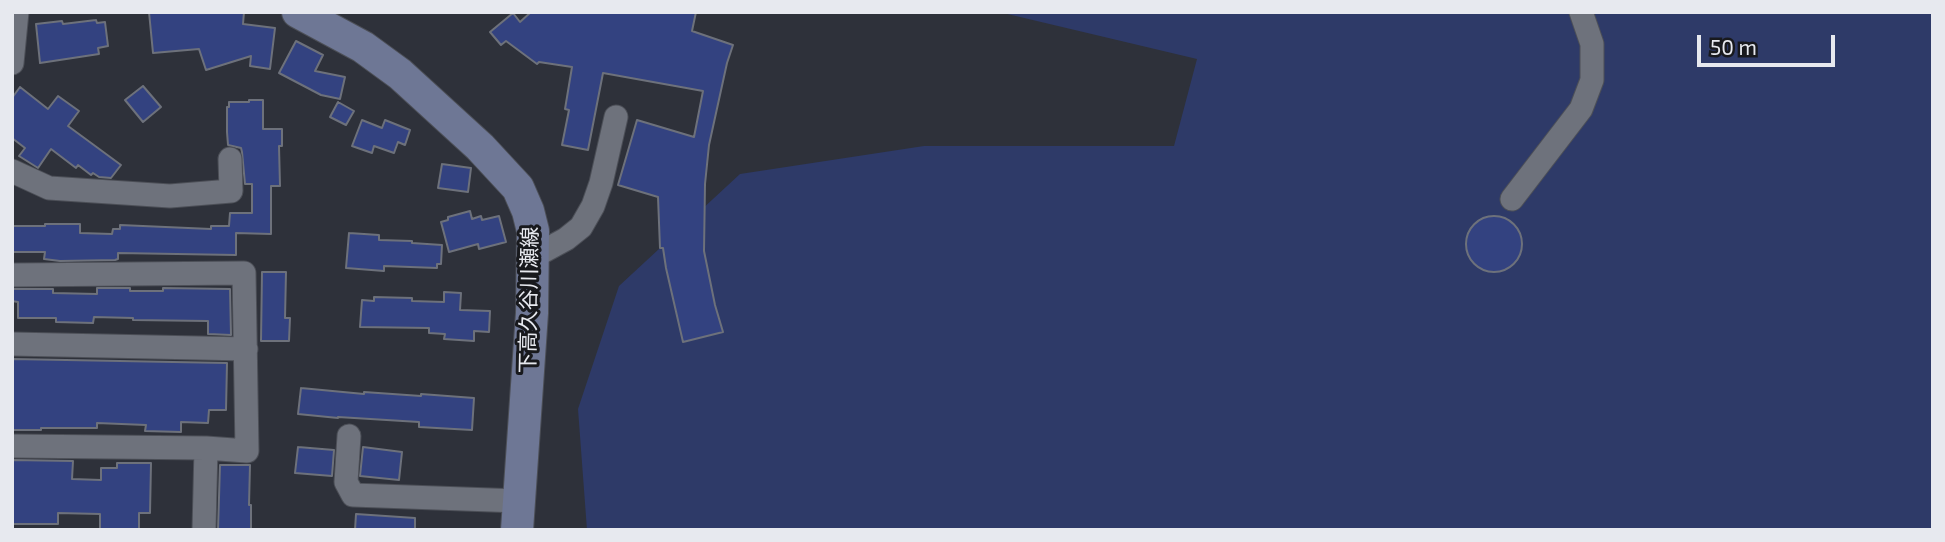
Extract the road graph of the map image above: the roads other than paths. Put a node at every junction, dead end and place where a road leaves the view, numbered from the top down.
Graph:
1 (16, 12) edge
2 (298, 12) edge
3 (1581, 12) edge
4 (12, 63) edge
5 (616, 117) dead end
6 (230, 159) dead end
7 (12, 170) edge
8 (1512, 199) dead end
9 (533, 257) junction
10 (12, 275) edge
11 (12, 344) edge
12 (246, 349) junction
13 (349, 436) dead end
14 (12, 446) edge
15 (206, 448) junction
16 (518, 515) edge
17 (204, 530) edge

1 - 4 street
2 - 9 main road, 下高久谷川瀬線
3 - 8 street
5 - 9 street
6 - 7 street
9 - 16 main road, 下高久谷川瀬線
10 - 12 street
11 - 12 street
12 - 15 street
13 - 16 street
14 - 15 street
15 - 17 street

